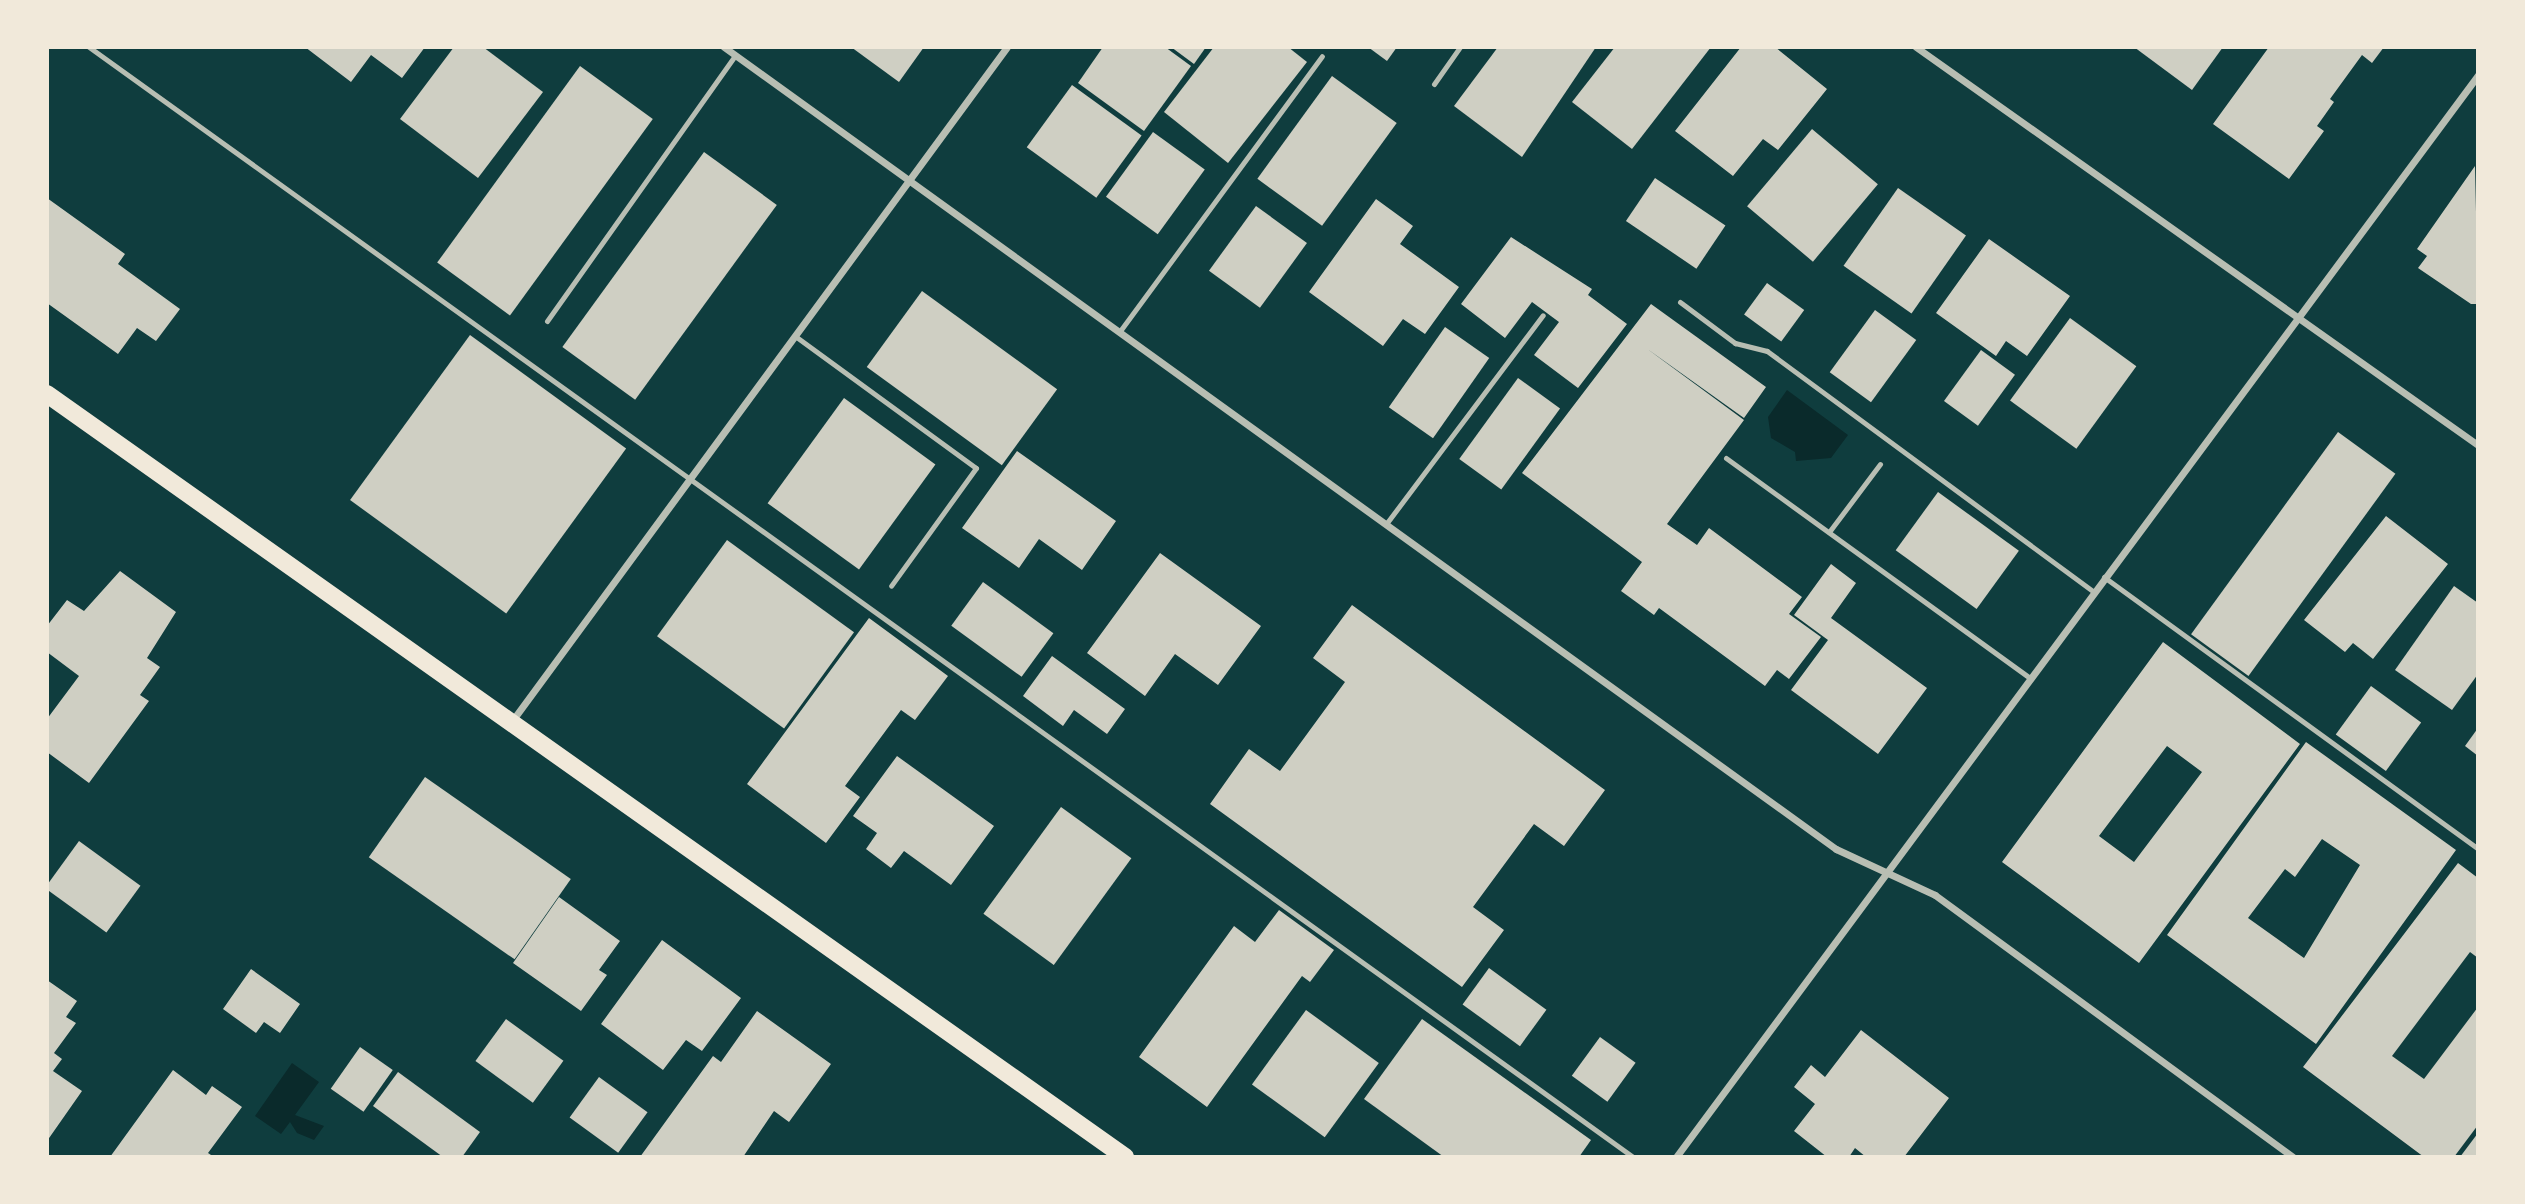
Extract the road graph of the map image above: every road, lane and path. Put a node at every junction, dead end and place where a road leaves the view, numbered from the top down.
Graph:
1 (89, 47) edge
2 (724, 47) edge
3 (1007, 47) edge
4 (1460, 47) edge
5 (1916, 47) edge
6 (735, 55) junction
7 (1322, 56) dead end
8 (2478, 75) edge
9 (1434, 84) dead end
10 (910, 179) junction
11 (1680, 302) dead end
12 (1543, 315) dead end
13 (2297, 317) junction
14 (547, 321) dead end
15 (1120, 331) junction
16 (795, 336) junction
17 (47, 394) edge
18 (2478, 445) edge
19 (1726, 458) dead end
20 (1880, 464) dead end
21 (689, 480) junction
22 (1386, 524) junction
23 (1829, 532) junction
24 (2104, 577) junction
25 (891, 586) dead end
26 (2093, 591) junction
27 (2030, 678) junction
28 (510, 723) junction
29 (2478, 849) edge
30 (1886, 872) junction
31 (1125, 1157) edge
32 (1633, 1157) edge
33 (1676, 1157) edge
34 (2293, 1157) edge

1 - 21 lane
2 - 6 street
3 - 10 street
4 - 9 lane
5 - 13 street
6 - 10 street
6 - 14 lane
7 - 15 lane
8 - 13 street
10 - 15 street
10 - 16 street
11 - 26 lane
12 - 22 lane
13 - 18 street
13 - 24 street
15 - 22 street
16 - 21 street
16 - 25 lane
17 - 28 main road
19 - 23 lane
20 - 23 lane
21 - 28 street
21 - 32 lane
22 - 30 street
23 - 27 lane
24 - 26 street
24 - 29 lane
26 - 27 street
27 - 30 street
28 - 31 main road
30 - 33 street
30 - 34 street

